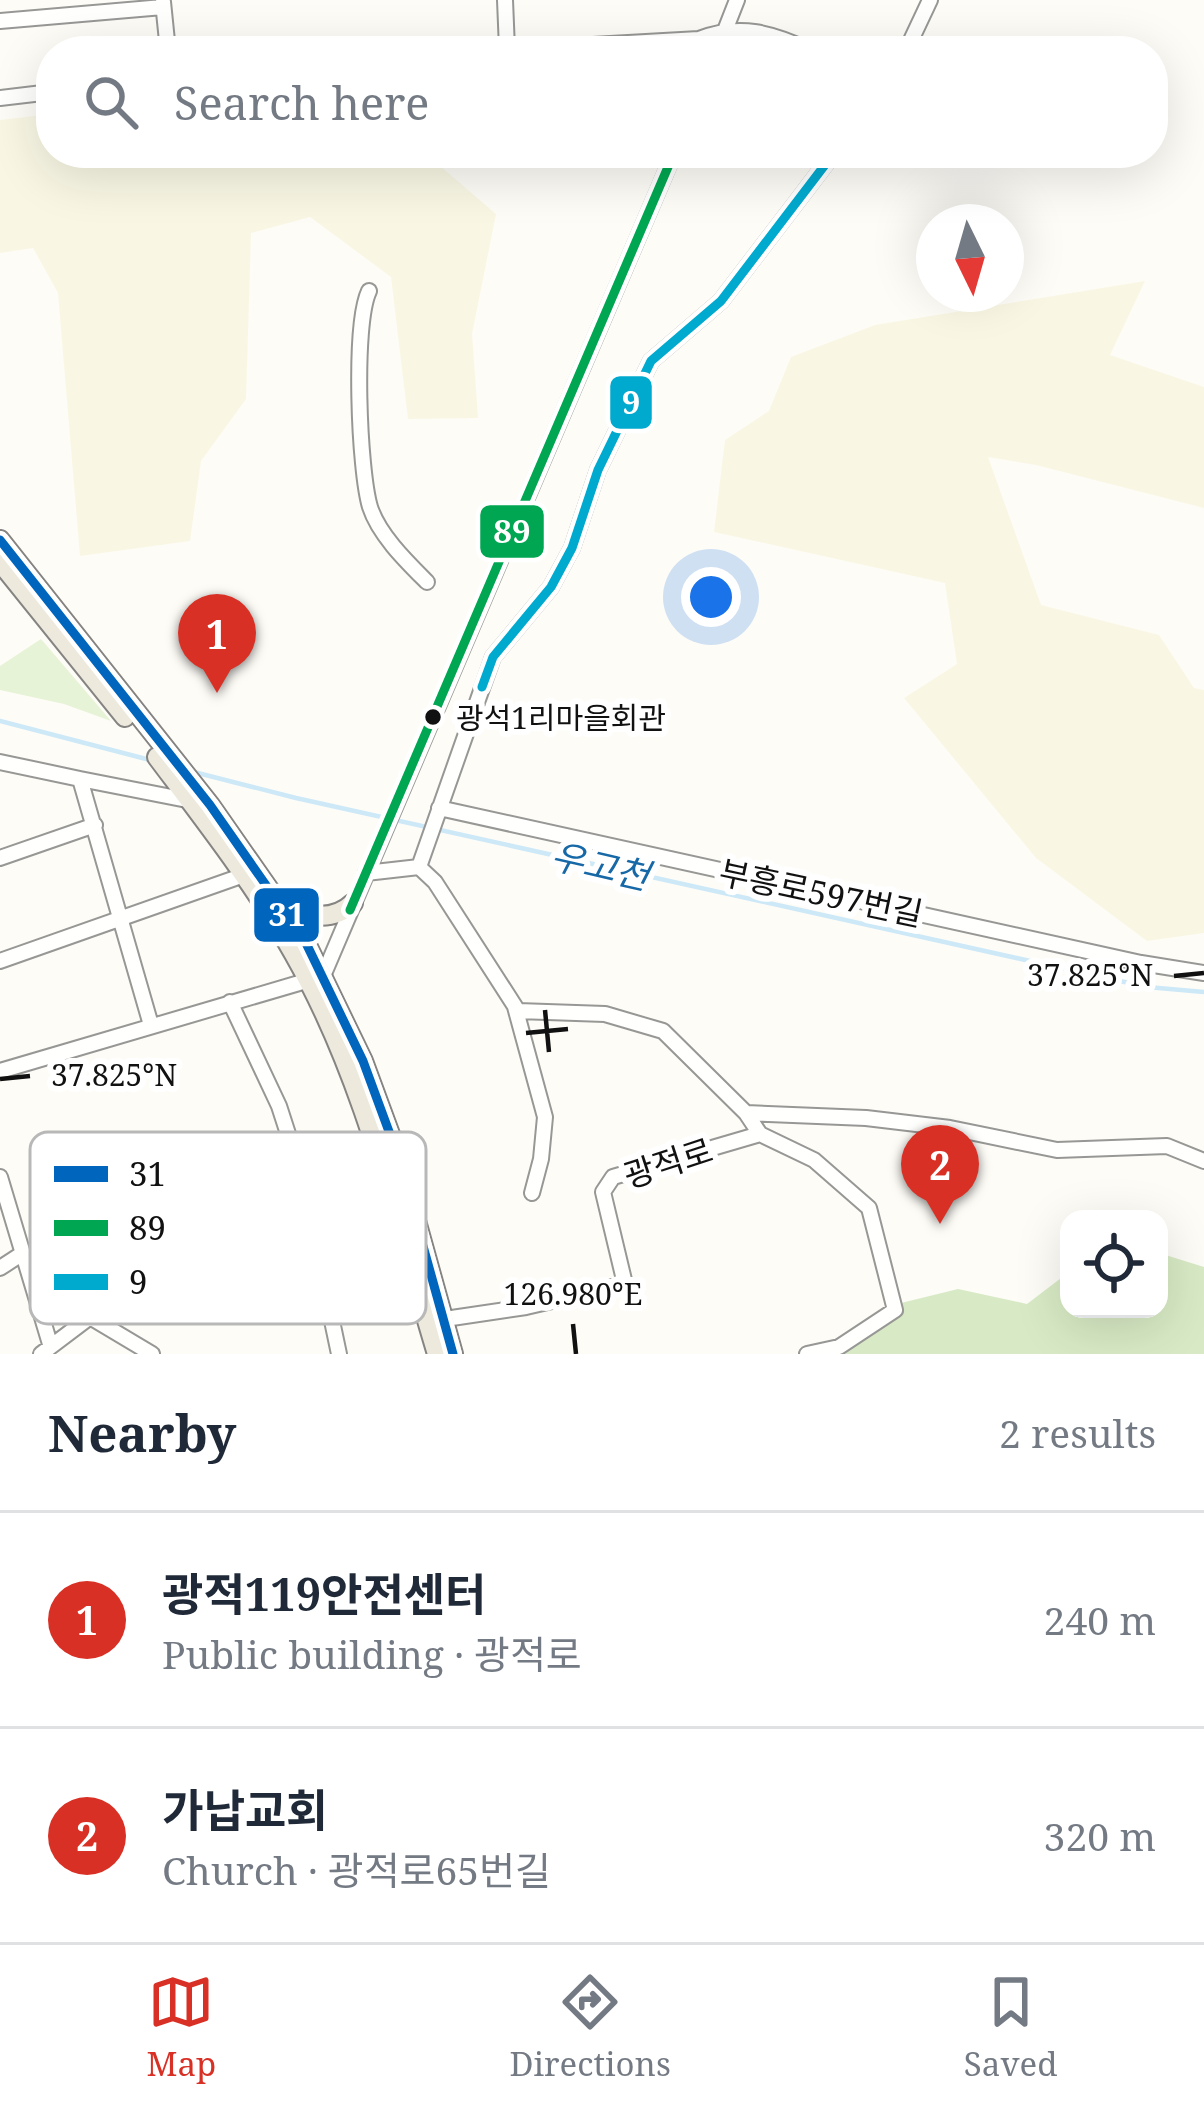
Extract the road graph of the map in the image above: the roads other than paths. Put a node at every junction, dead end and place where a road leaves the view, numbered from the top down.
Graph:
1 (505, 0) edge
2 (737, 0) edge
3 (930, 0) edge
4 (163, 4) edge
5 (70, 7) edge
6 (0, 20) edge
7 (725, 29) junction
8 (166, 36) edge
9 (506, 36) edge
10 (707, 36) edge
11 (722, 36) edge
12 (780, 36) edge
13 (913, 36) edge
14 (36, 94) edge
15 (0, 98) edge
16 (668, 168) edge
17 (823, 168) edge
18 (369, 292) dead end
19 (0, 540) edge
20 (0, 562) edge
21 (427, 583) dead end
22 (153, 742) junction
23 (0, 762) edge
24 (80, 779) junction
25 (190, 794) junction
26 (437, 813) junction
27 (95, 825) junction
28 (0, 858) edge
29 (419, 867) junction
30 (366, 873) junction
31 (244, 875) junction
32 (273, 892) junction
33 (353, 904) junction
34 (121, 921) junction
35 (0, 962) edge
36 (1204, 974) edge
37 (315, 978) junction
38 (230, 1002) junction
39 (515, 1007) junction
40 (151, 1025) junction
41 (0, 1070) edge
42 (746, 1113) junction
43 (286, 1132) edge
44 (369, 1132) edge
45 (389, 1132) edge
46 (760, 1134) junction
47 (1204, 1161) edge
48 (0, 1177) edge
49 (532, 1193) dead end
50 (23, 1252) junction
51 (426, 1253) edge
52 (0, 1268) edge
53 (30, 1282) edge
54 (426, 1314) edge
55 (445, 1319) junction
56 (80, 1324) edge
57 (102, 1324) edge
58 (333, 1324) edge
59 (46, 1349) edge
60 (152, 1354) edge
61 (339, 1354) edge
62 (437, 1354) edge
63 (453, 1354) edge
64 (807, 1354) edge

1 - 9 street
2 - 7 street
3 - 13 street
4 - 5 street
4 - 8 street
5 - 6 street
7 - 10 street
7 - 11 street
7 - 12 street
14 - 15 street
16 - 30 street
17 - 26 street
18 - 21 street
19 - 22 main road
20 - 22 main road
22 - 25 main road
23 - 24 street
24 - 25 street
24 - 27 street
25 - 31 main road
25 - 32 main road
26 - 29 street
26 - 36 street, 부흥로597번길
27 - 28 street
27 - 34 street
29 - 30 street
29 - 39 street
30 - 33 street
31 - 34 street
31 - 37 main road
32 - 33 main road
32 - 37 main road
33 - 37 street
34 - 35 street
34 - 40 street
37 - 38 street
37 - 44 main road
37 - 45 main road
38 - 40 street
38 - 43 street
39 - 42 street
39 - 49 street
40 - 41 street
42 - 46 street
42 - 47 street
46 - 55 street, 광적로
46 - 64 street
48 - 50 street
50 - 52 street
50 - 53 street
51 - 55 main road
54 - 62 main road
55 - 63 main road
56 - 59 street
57 - 60 street
58 - 61 street

